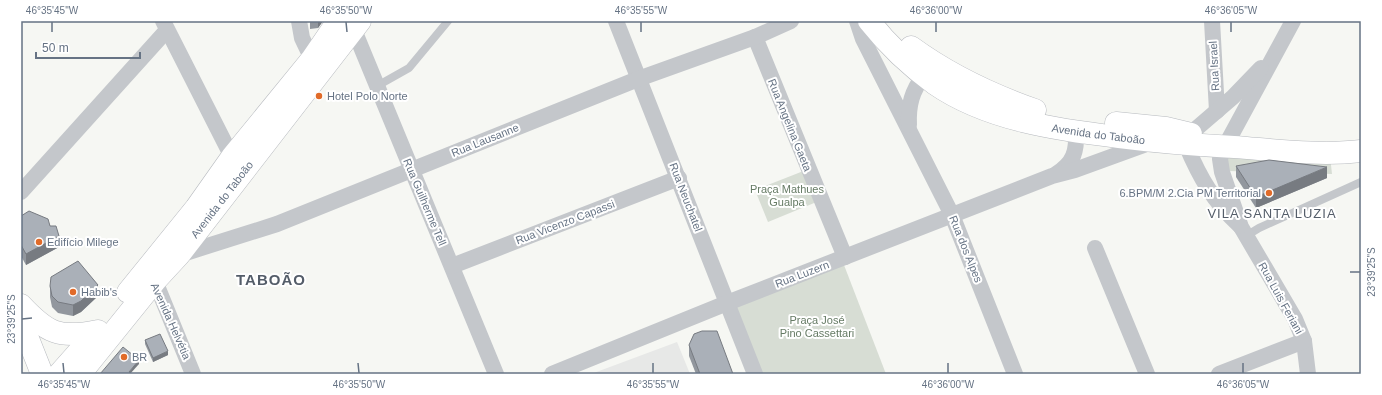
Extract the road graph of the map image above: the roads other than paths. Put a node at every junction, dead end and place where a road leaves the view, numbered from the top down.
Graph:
1 (299, 21) edge
2 (448, 21) edge
3 (616, 21) edge
4 (791, 21) edge
5 (857, 21) edge
6 (869, 21) edge
7 (888, 21) edge
8 (1212, 21) edge
9 (1293, 21) edge
10 (351, 24) edge
11 (165, 25) edge
12 (755, 37) junction
13 (1273, 56) junction
14 (312, 59) junction
15 (924, 75) junction
16 (638, 79) junction
17 (377, 86) junction
18 (1217, 111) junction
19 (908, 126) junction
20 (1076, 131) junction
21 (1361, 138) edge
22 (1188, 140) junction
23 (1152, 142) junction
24 (1228, 142) junction
25 (1361, 151) edge
26 (232, 157) junction
27 (411, 169) junction
28 (1052, 176) junction
29 (679, 178) junction
30 (1361, 182) edge
31 (21, 192) edge
32 (952, 215) junction
33 (1244, 232) junction
34 (1095, 248) dead end
35 (179, 255) junction
36 (845, 257) junction
37 (452, 266) junction
38 (150, 276) junction
39 (727, 303) junction
40 (21, 305) edge
41 (21, 321) edge
42 (98, 331) junction
43 (1304, 341) junction
44 (42, 374) edge
45 (59, 374) edge
46 (80, 374) edge
47 (194, 374) edge
48 (496, 374) edge
49 (552, 374) edge
50 (755, 374) edge
51 (1015, 374) edge
52 (1147, 374) edge
53 (1219, 374) edge
54 (1308, 374) edge

1 - 14 street
2 - 17 lane
3 - 16 street, Rua Neuchatel
4 - 12 street, Rua Lausanne
5 - 19 street, Rua dos Alpes
6 - 15 main road, Avenida do Taboão
7 - 22 main road, Avenida do Taboão
8 - 18 street, Rua Israel
9 - 13 street
10 - 14 main road, Avenida do Taboão
10 - 17 street, Rua Guilherme Tell
10 - 35 main road, Avenida do Taboão
11 - 26 street
11 - 31 street
12 - 16 street, Rua Lausanne
12 - 36 street, Rua Angelina Gaeta
13 - 18 street
13 - 24 street, Rua Luis Feriani
14 - 26 main road, Avenida do Taboão
15 - 19 street, Rua dos Alpes
15 - 20 main road, Avenida do Taboão
16 - 27 street, Rua Lausanne
16 - 29 street, Rua Neuchatel
17 - 27 street, Rua Guilherme Tell
18 - 22 street
19 - 32 street, Rua dos Alpes
20 - 23 main road, Avenida do Taboão
20 - 28 street, Rua Luzern
21 - 24 main road, Avenida do Taboão
22 - 23 main road, Avenida do Taboão
22 - 24 main road, Avenida do Taboão
22 - 33 street, Rua Luis Feriani
23 - 28 street, Rua Luzern
24 - 25 main road, Avenida do Taboão
24 - 33 street, Rua Luis Feriani
26 - 38 main road, Avenida do Taboão
27 - 35 street, Rua Lausanne
27 - 37 street, Rua Guilherme Tell
28 - 32 street, Rua Luzern
29 - 37 street, Rua Vicenzo Capassi
29 - 39 street, Rua Neuchatel
30 - 33 lane
32 - 36 street, Rua Luzern
32 - 51 street, Rua dos Alpes
33 - 43 street, Rua Luis Feriani
34 - 52 street
35 - 38 main road, Avenida do Taboão
36 - 39 street, Rua Luzern
37 - 48 street, Rua Guilherme Tell
38 - 42 main road, Avenida do Taboão
38 - 46 main road, Avenida do Taboão
38 - 47 street, Avenida Helvétia
39 - 49 street, Rua Luzern
39 - 50 street, Rua Neuchatel
40 - 42 main road
41 - 44 main road
42 - 45 main road, Avenida do Taboão
43 - 53 street
43 - 54 street, Rua Luis Feriani

